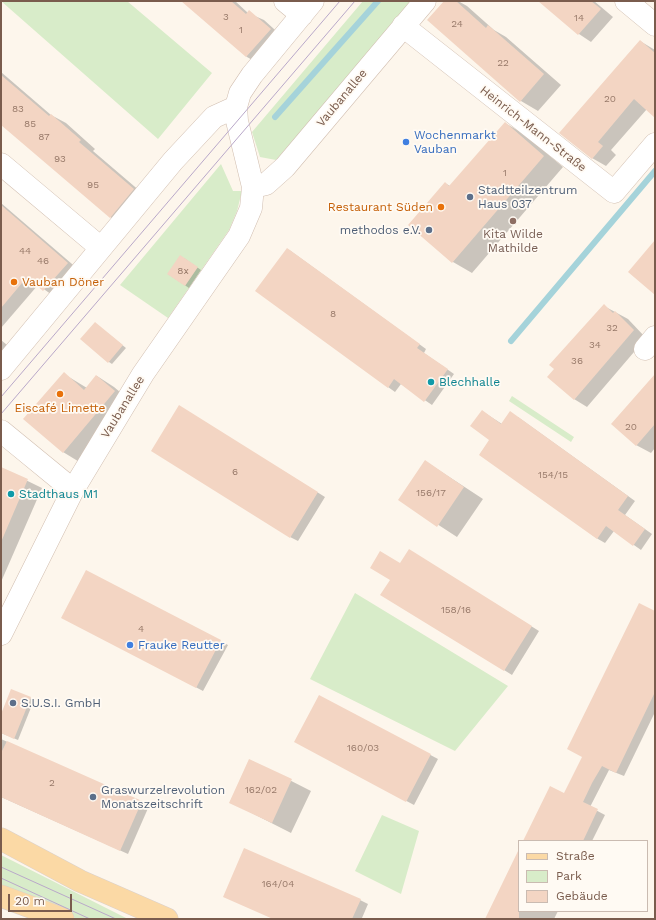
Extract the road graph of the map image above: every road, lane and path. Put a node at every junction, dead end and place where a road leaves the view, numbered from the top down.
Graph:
1 (425, 1) edge
2 (626, 1) edge
3 (300, 6) edge
4 (655, 25) edge
5 (403, 26) junction
6 (236, 107) junction
7 (655, 144) edge
8 (1, 164) edge
9 (253, 187) junction
10 (101, 248) junction
11 (1, 369) edge
12 (1, 431) edge
13 (73, 490) junction
14 (1, 634) edge
15 (1, 839) edge
16 (1, 896) edge
17 (63, 919) edge
18 (167, 919) edge

1 - 5 street, Vaubanallee
2 - 4 street
3 - 6 street, Vaubanallee
5 - 7 street, Heinrich-Mann-Straße
5 - 9 street, Vaubanallee
6 - 9 street, Vaubanallee
6 - 10 street
8 - 10 street
9 - 13 street, Vaubanallee
10 - 11 street
12 - 13 street
13 - 14 street, Vaubanallee
15 - 18 main road
16 - 17 main road

